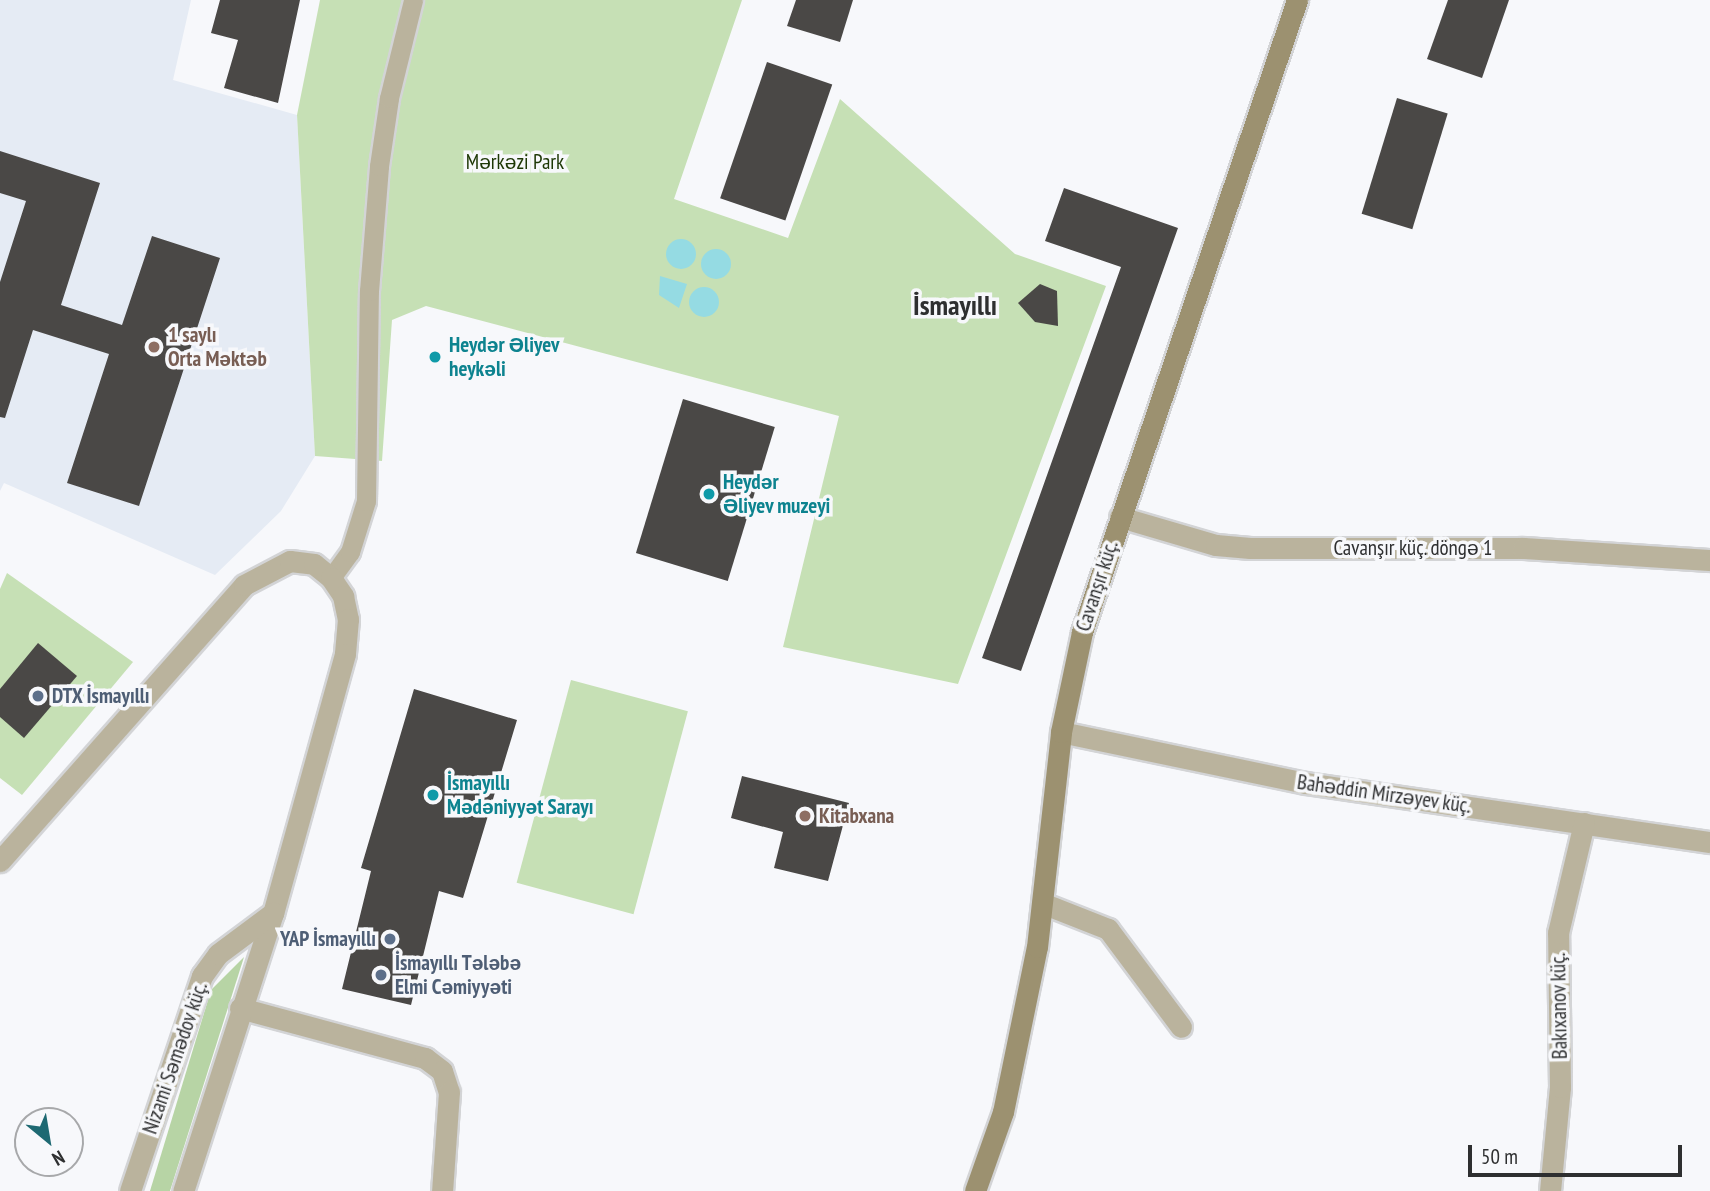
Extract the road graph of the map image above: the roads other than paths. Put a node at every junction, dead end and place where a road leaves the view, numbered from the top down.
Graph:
1 (413, 0) edge
2 (1297, 0) edge
3 (1119, 517) junction
4 (1710, 560) edge
5 (331, 578) junction
6 (1061, 732) junction
7 (1584, 823) junction
8 (1710, 842) edge
9 (0, 860) edge
10 (1042, 903) junction
11 (273, 913) junction
12 (240, 1008) junction
13 (1181, 1027) dead end
14 (130, 1191) edge
15 (183, 1191) edge
16 (442, 1191) edge
17 (975, 1191) edge
18 (1550, 1191) edge

1 - 5 street
2 - 3 main road, Cavanşır küç.
3 - 4 street, Cavanşır küç. döngə 1
3 - 6 main road, Cavanşır küç.
5 - 9 street
5 - 11 street
6 - 7 street, Bahəddin Mirzəyev küç.
6 - 10 main road, Cavanşır küç.
7 - 8 street, Bahəddin Mirzəyev küç.
7 - 18 street, Bakıxanov küç.
10 - 13 street
10 - 17 main road, Cavanşır küç.
11 - 12 street
11 - 14 street, Nizami Səmədov küç.
12 - 15 street
12 - 16 street

